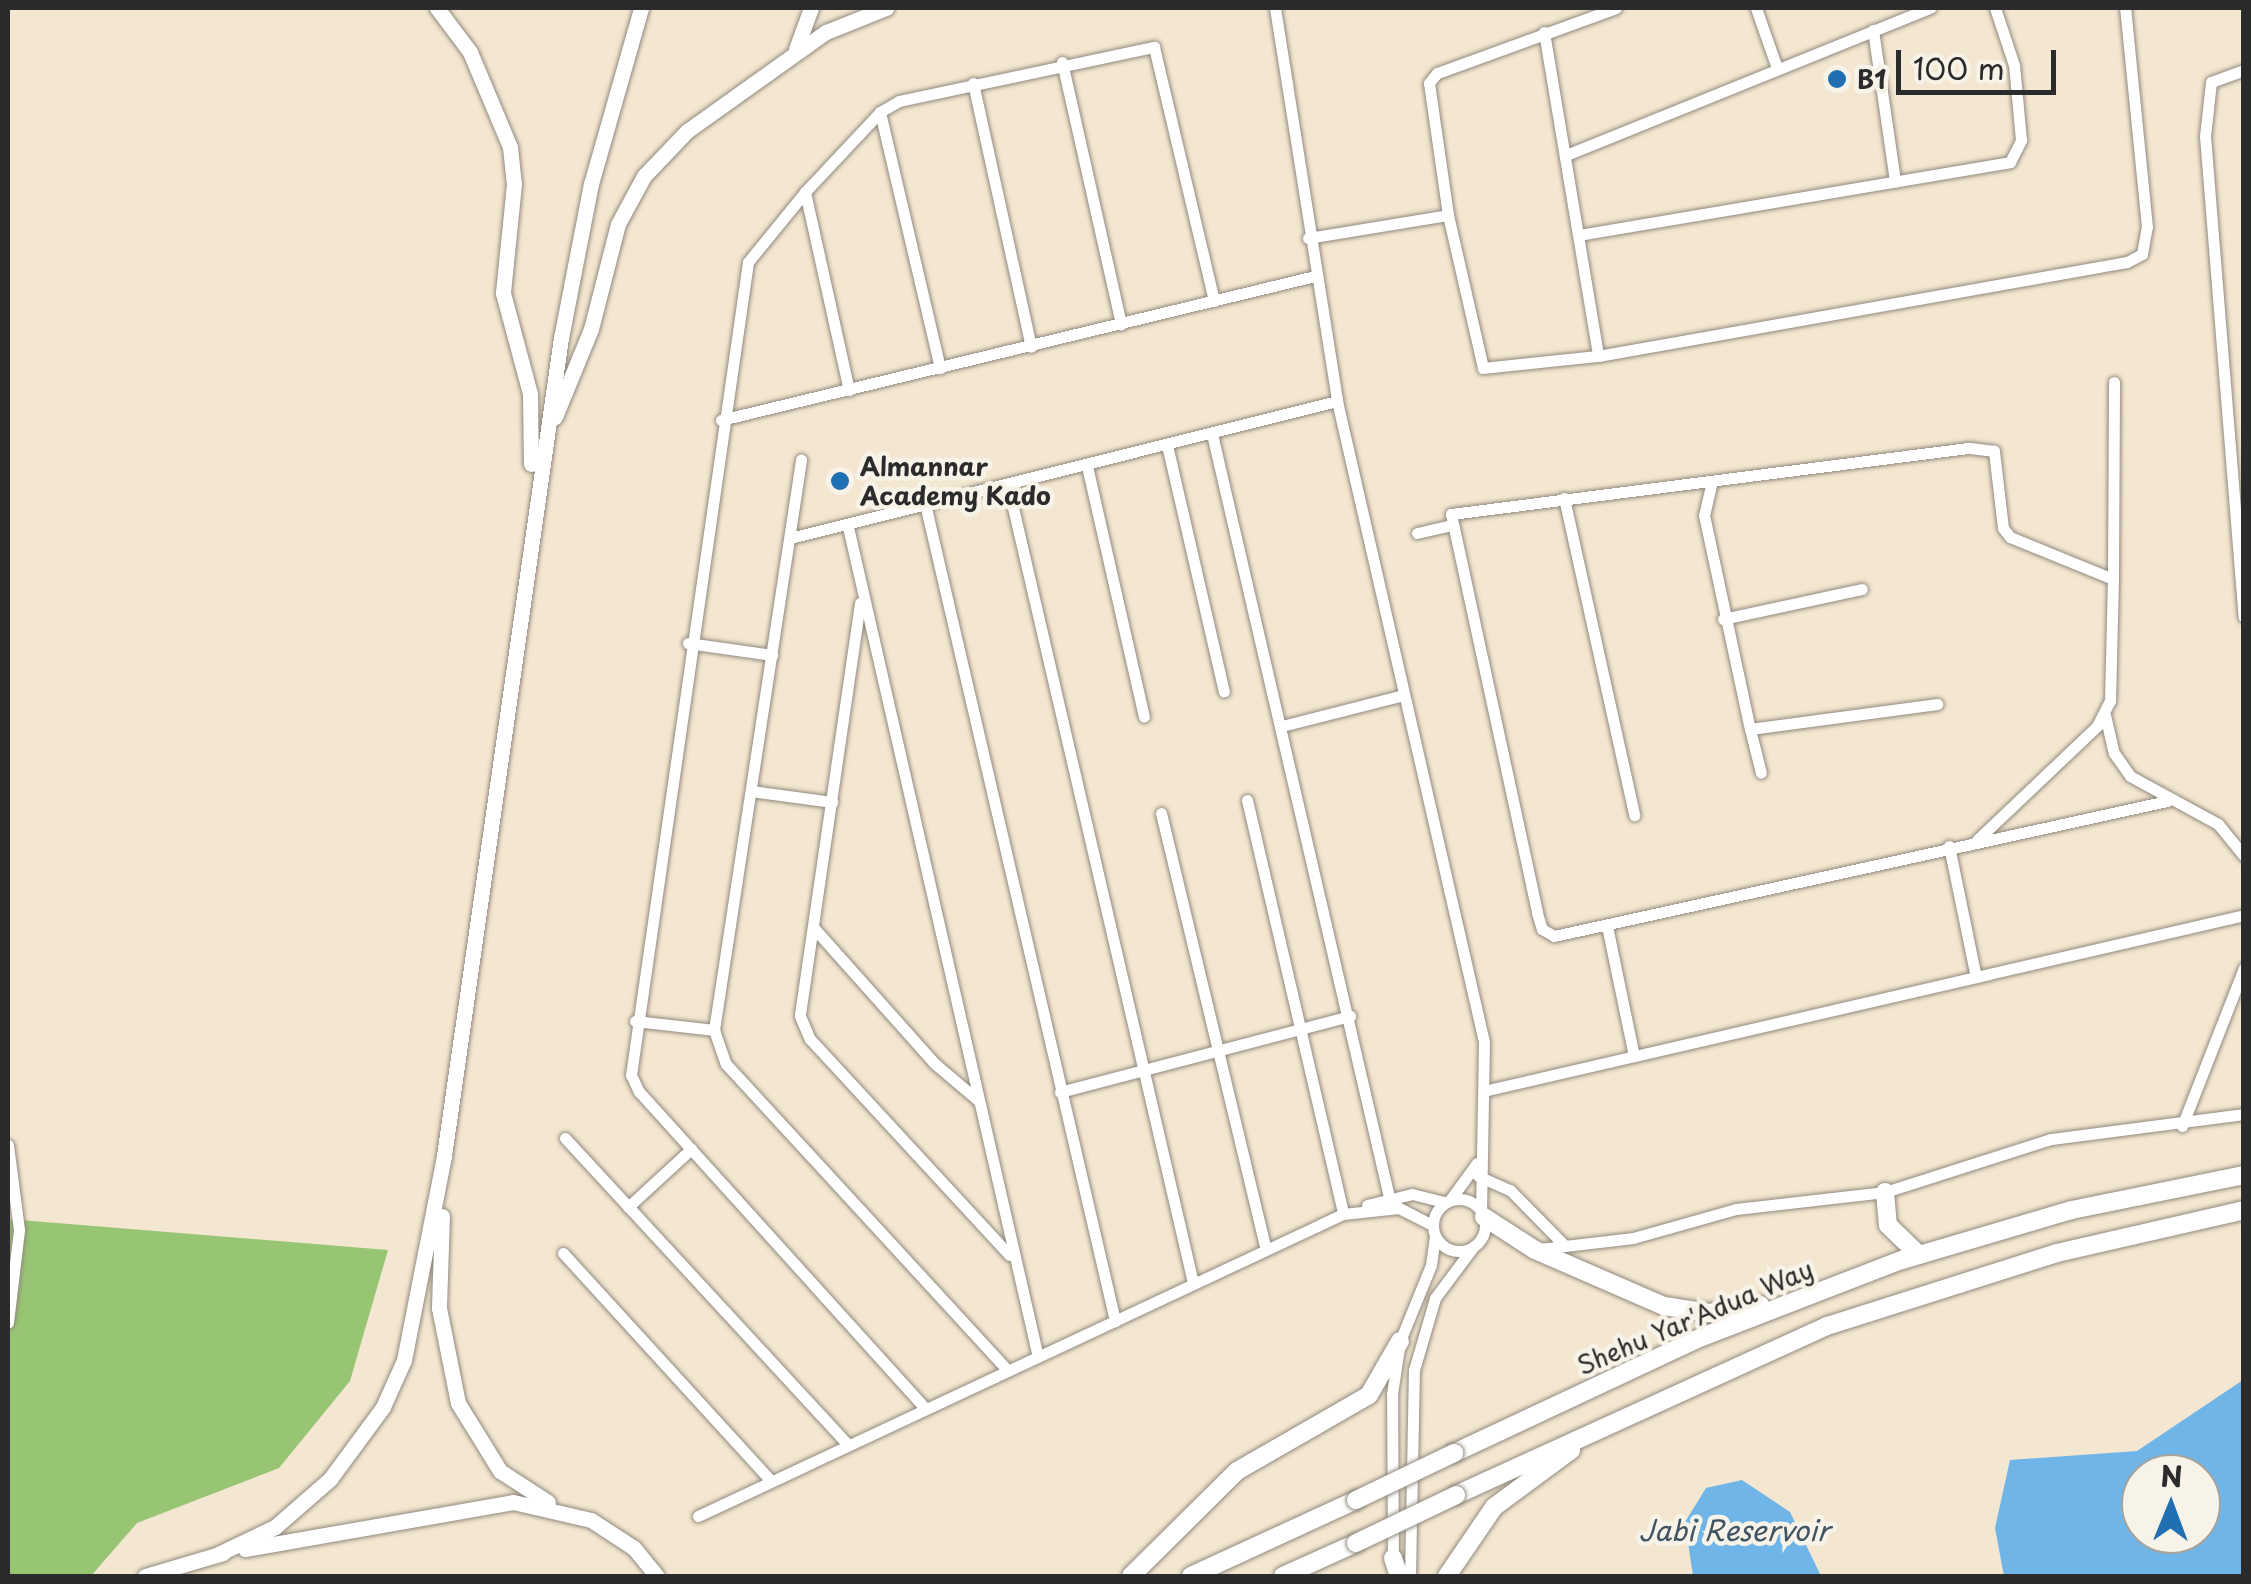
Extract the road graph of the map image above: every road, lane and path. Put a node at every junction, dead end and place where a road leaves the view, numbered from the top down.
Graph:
1 (437, 8) edge
2 (451, 8) edge
3 (641, 8) edge
4 (810, 8) edge
5 (886, 8) edge
6 (1275, 8) edge
7 (1616, 8) edge
8 (1756, 8) edge
9 (1930, 8) edge
10 (1995, 8) edge
11 (2125, 8) edge
12 (1873, 30) junction
13 (1544, 32) junction
14 (463, 41) junction
15 (791, 57) junction
16 (1062, 62) junction
17 (1777, 68) junction
18 (2244, 70) edge
19 (973, 82) junction
20 (880, 112) junction
21 (1566, 155) junction
22 (1895, 181) junction
23 (805, 192) junction
24 (1448, 215) junction
25 (1579, 235) junction
26 (1308, 238) junction
27 (1315, 276) junction
28 (1214, 301) junction
29 (1122, 324) junction
30 (1031, 347) junction
31 (1598, 356) junction
32 (940, 368) junction
33 (2114, 382) dead end
34 (849, 390) junction
35 (1338, 401) junction
36 (722, 420) junction
37 (1212, 434) junction
38 (1167, 445) junction
39 (542, 449) junction
40 (2237, 459) edge
41 (801, 460) dead end
42 (1087, 466) junction
43 (1712, 481) junction
44 (1008, 486) junction
45 (1564, 498) junction
46 (926, 508) junction
47 (1451, 525) junction
48 (848, 527) junction
49 (1417, 533) dead end
50 (529, 538) junction
51 (790, 538) junction
52 (2113, 580) junction
53 (1862, 589) dead end
54 (862, 594) junction
55 (2244, 616) edge
56 (1722, 619) junction
57 (688, 643) junction
58 (772, 655) junction
59 (1224, 691) dead end
60 (1404, 695) junction
61 (1937, 704) dead end
62 (2105, 714) junction
63 (1144, 716) dead end
64 (1282, 726) junction
65 (1750, 729) junction
66 (1761, 773) dead end
67 (751, 791) junction
68 (1247, 800) dead end
69 (832, 802) junction
70 (2167, 802) junction
71 (1160, 812) dead end
72 (1634, 815) dead end
73 (1976, 840) junction
74 (1949, 846) junction
75 (2244, 856) edge
76 (2244, 915) edge
77 (1607, 926) junction
78 (814, 927) junction
79 (2244, 968) edge
80 (1976, 977) junction
81 (1350, 1016) junction
82 (635, 1021) junction
83 (1301, 1029) junction
84 (714, 1030) junction
85 (1221, 1050) junction
86 (1634, 1056) junction
87 (1143, 1072) junction
88 (1488, 1090) junction
89 (1060, 1092) junction
90 (979, 1101) junction
91 (2244, 1114) edge
92 (2182, 1126) junction
93 (564, 1138) dead end
94 (8, 1145) edge
95 (691, 1149) junction
96 (444, 1156) junction
97 (1479, 1159) junction
98 (2244, 1175) edge
99 (1478, 1176) junction
100 (1885, 1192) junction
101 (1390, 1197) junction
102 (1447, 1202) junction
103 (628, 1207) junction
104 (1358, 1210) junction
105 (2244, 1210) edge
106 (1343, 1214) junction
107 (1483, 1215) junction
108 (1433, 1231) junction
109 (1564, 1245) junction
110 (1473, 1247) junction
111 (1266, 1249) junction
112 (1535, 1250) junction
113 (563, 1253) dead end
114 (1918, 1255) junction
115 (1011, 1258) junction
116 (1194, 1283) junction
117 (1833, 1286) junction
118 (1116, 1321) junction
119 (8, 1322) edge
120 (1400, 1342) junction
121 (1038, 1357) junction
122 (1006, 1370) junction
123 (924, 1407) junction
124 (1625, 1413) junction
125 (848, 1445) junction
126 (770, 1481) junction
127 (565, 1510) junction
128 (698, 1516) dead end
129 (216, 1554) junction
130 (1402, 1571) edge
131 (1446, 1575) edge
132 (145, 1576) edge
133 (657, 1576) edge
134 (1131, 1576) edge
135 (1190, 1576) edge
136 (1283, 1576) edge

1 - 14 main road
2 - 14 main road
3 - 39 main road
4 - 15 main road
5 - 15 main road
6 - 26 street
7 - 13 street
8 - 17 street
9 - 12 street
10 - 22 street
11 - 31 street
12 - 17 street
12 - 22 street
13 - 21 street
13 - 24 street
14 - 50 main road
15 - 39 main road
16 - 19 street
16 - 28 street
16 - 29 street
17 - 21 street
18 - 40 street
19 - 20 street
19 - 30 street
20 - 23 street
20 - 32 street
21 - 25 street
22 - 25 street
23 - 34 street
23 - 36 street
24 - 26 street
24 - 31 street
25 - 31 street
26 - 27 street
27 - 28 street
27 - 35 street
28 - 29 street
29 - 30 street
30 - 32 street
32 - 34 street
33 - 52 street
34 - 36 street
35 - 37 street
35 - 60 street
36 - 57 street
37 - 38 street
37 - 64 street
38 - 42 street
38 - 59 street
39 - 50 main road
40 - 55 street
41 - 51 street
42 - 44 street
42 - 63 street
43 - 45 street
43 - 52 street
43 - 56 street
44 - 46 street
44 - 87 street
45 - 47 street
45 - 72 street
46 - 48 street
46 - 89 street
47 - 49 street
47 - 77 street
48 - 51 street
48 - 54 street
50 - 96 main road
51 - 58 street
52 - 62 street
53 - 56 street
54 - 69 street
54 - 90 street
56 - 65 street
57 - 58 street
57 - 82 street
58 - 67 street
60 - 64 street
60 - 88 street
61 - 65 street
62 - 70 street
62 - 73 street
64 - 81 street
65 - 66 street
67 - 69 street
67 - 84 street
68 - 83 street
69 - 78 street
70 - 73 street
70 - 75 street
71 - 85 street
73 - 74 street
74 - 77 street
74 - 80 street
76 - 80 street
77 - 86 street
78 - 90 street
78 - 115 street
79 - 92 street
80 - 86 street
81 - 83 street
81 - 101 street
82 - 84 street
82 - 95 street
83 - 85 street
83 - 106 street
84 - 122 street
85 - 87 street
85 - 111 street
86 - 88 street
87 - 89 street
87 - 116 street
88 - 97 street
89 - 118 street
90 - 115 street
91 - 92 street
92 - 100 street
93 - 103 street
94 - 119 street
95 - 103 street
95 - 123 street
96 - 127 main road
96 - 129 main road
97 - 99 street
97 - 102 street
98 - 114 highway, Shehu Yar'Adua Way
99 - 107 street
99 - 109 street
100 - 109 street
100 - 114 highway
101 - 102 street
101 - 104 street
102 - 107 street
102 - 108 street
103 - 125 street
104 - 106 street
104 - 108 street
105 - 124 highway
106 - 111 street
107 - 110 street
107 - 112 highway
108 - 110 street
108 - 120 street
109 - 112 street
110 - 130 street
111 - 116 street
112 - 117 highway
113 - 126 street
114 - 117 highway, Shehu Yar'Adua Way
115 - 121 street
116 - 118 street
117 - 135 highway, Shehu Yar'Adua Way, bridge
118 - 121 street
120 - 130 street
120 - 134 highway
121 - 122 street
122 - 123 street
123 - 125 street
124 - 131 highway
124 - 136 highway, bridge
125 - 126 street
126 - 128 street
127 - 129 main road
127 - 133 main road
129 - 132 main road

